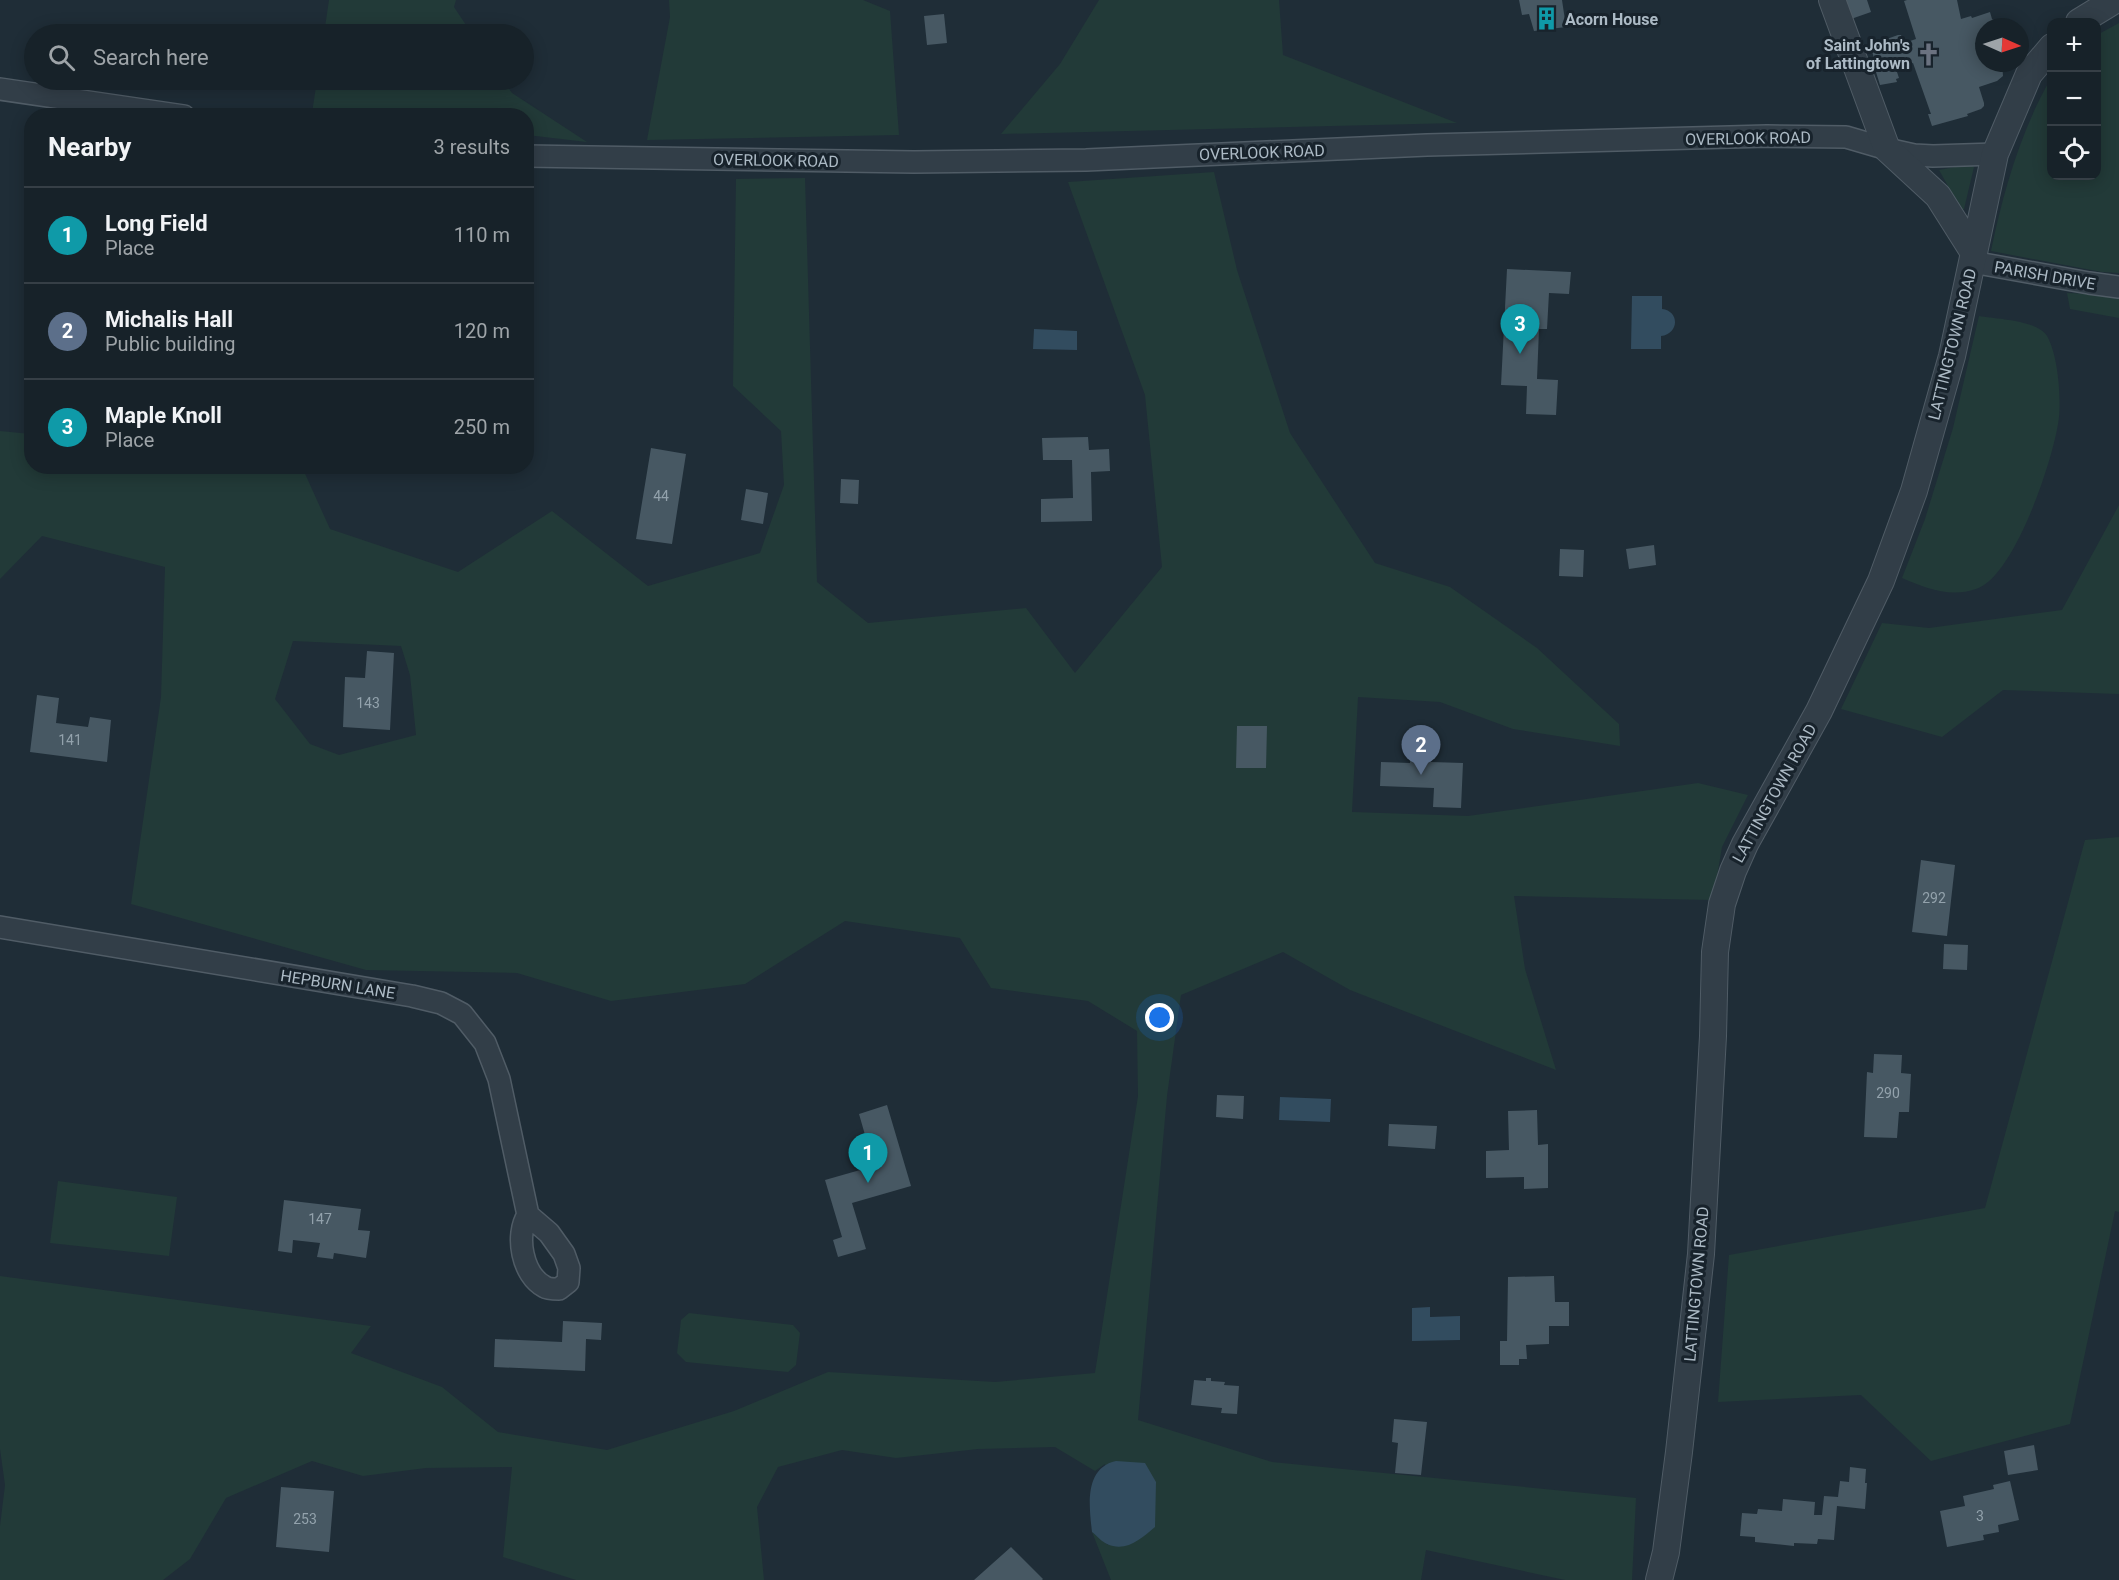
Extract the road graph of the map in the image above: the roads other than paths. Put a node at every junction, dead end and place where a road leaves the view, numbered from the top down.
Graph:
1 (1832, 0) edge
2 (2115, 0) edge
3 (2086, 18) edge
4 (2047, 53) edge
5 (0, 89) edge
6 (129, 108) edge
7 (1887, 148) junction
8 (1995, 154) junction
9 (534, 156) edge
10 (1973, 257) junction
11 (2119, 287) edge
12 (0, 927) edge
13 (528, 1215) dead end
14 (1659, 1580) edge

1 - 7 street
2 - 3 street
4 - 8 street, LATTINGTOWN ROAD
5 - 6 street
7 - 8 street, OVERLOOK ROAD
7 - 9 street, OVERLOOK ROAD
7 - 10 street
8 - 10 street, LATTINGTOWN ROAD
10 - 11 street, PARISH DRIVE
10 - 14 street, LATTINGTOWN ROAD
12 - 13 street, HEPBURN LANE

